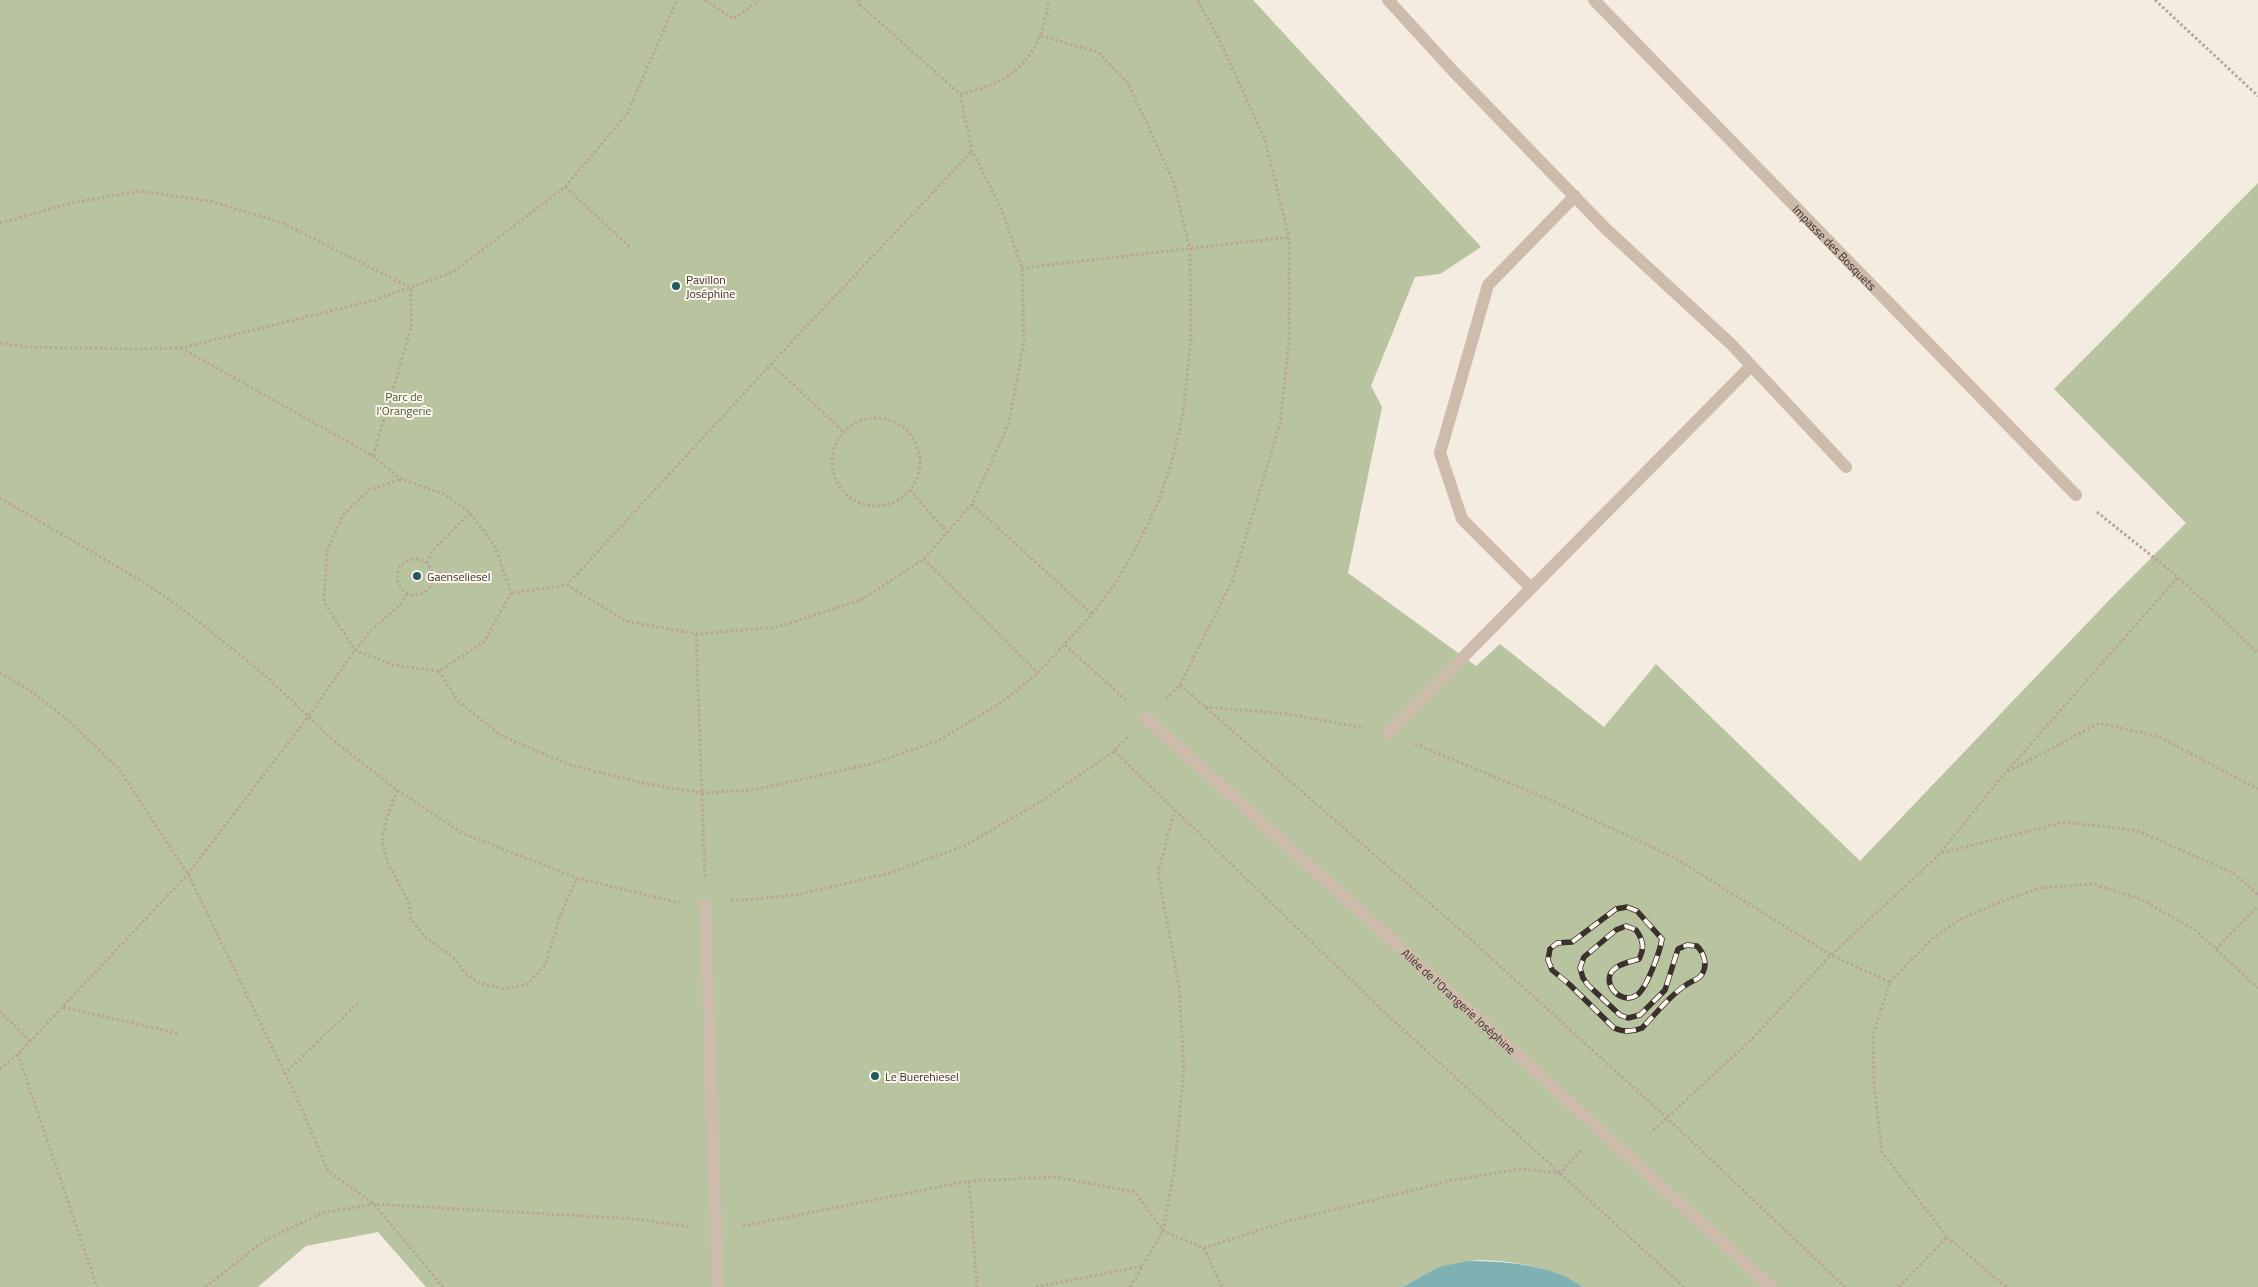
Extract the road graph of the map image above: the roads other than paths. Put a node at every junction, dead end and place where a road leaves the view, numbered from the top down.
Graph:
1 (1388, 0) edge
2 (1594, 0) edge
3 (1575, 196) junction
4 (1751, 366) junction
5 (1846, 467) dead end
6 (2076, 495) road end
7 (1531, 588) junction
8 (1146, 718) road end
9 (1388, 733) road end
10 (706, 904) road end
11 (718, 1287) edge
12 (1770, 1287) edge

1 - 3 street
2 - 6 street, Impasse des Bosquets
3 - 4 street
3 - 7 street
4 - 5 street
4 - 7 street
7 - 9 street
8 - 12 street, Allée de l'Orangerie Joséphine
10 - 11 street

